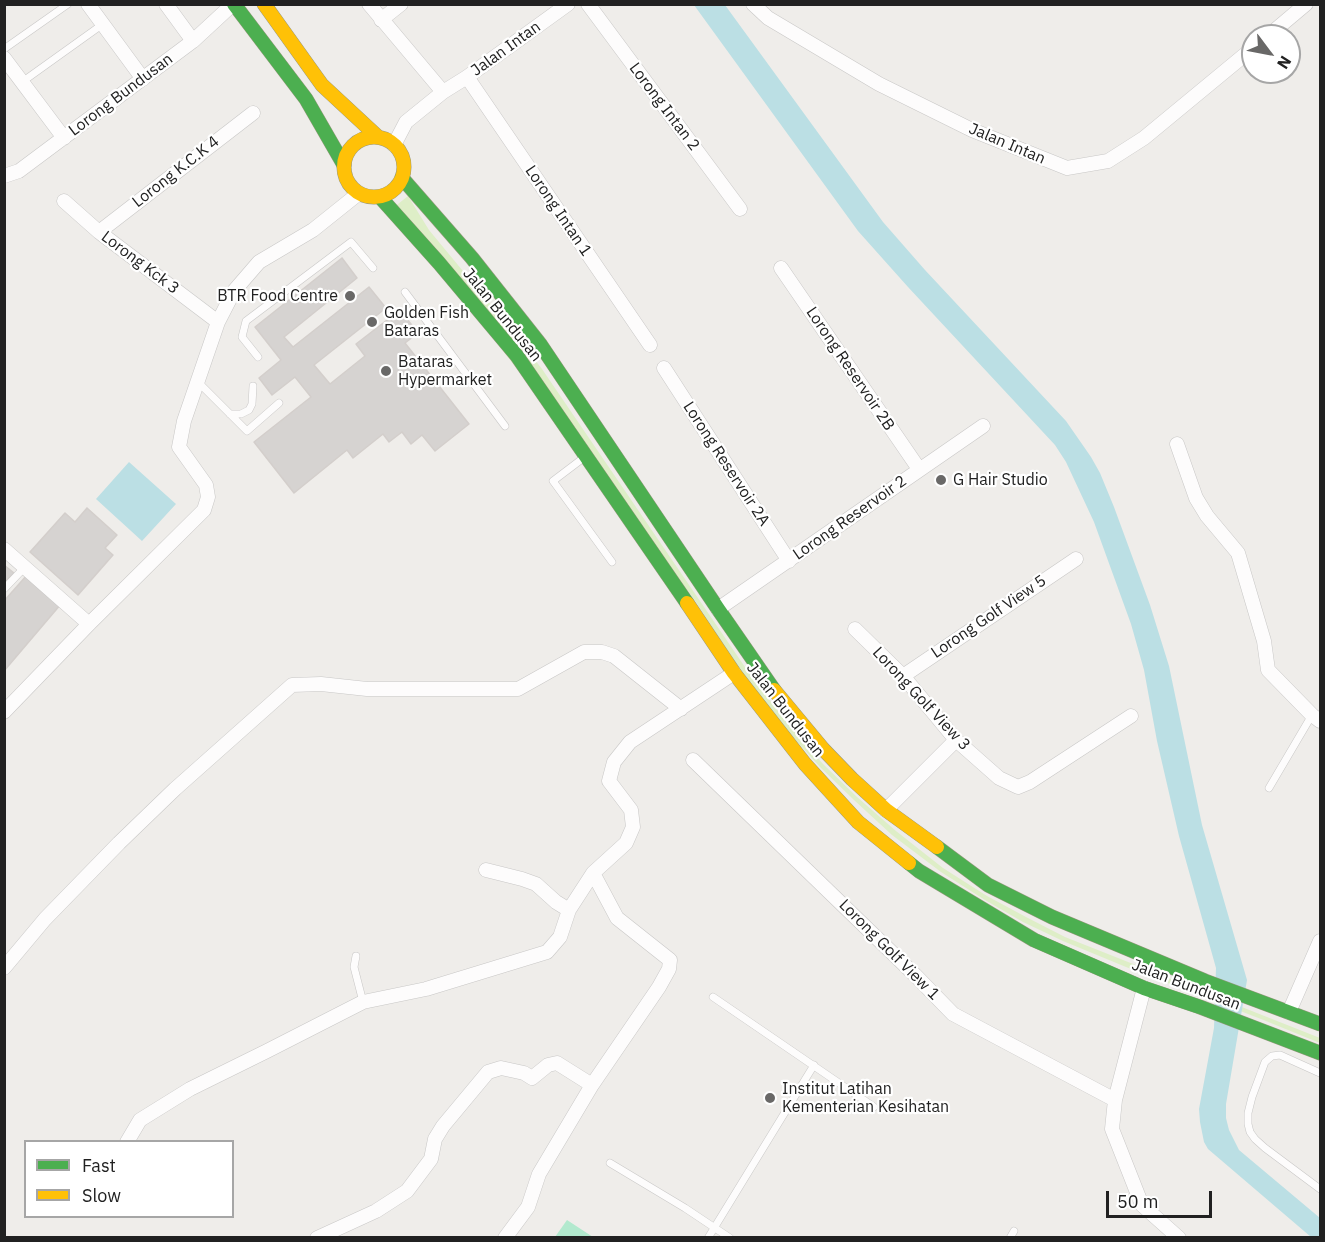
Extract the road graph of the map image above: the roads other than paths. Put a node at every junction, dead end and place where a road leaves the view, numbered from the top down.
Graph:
1 (68, 4) edge
2 (88, 4) edge
3 (166, 4) edge
4 (233, 4) edge
5 (264, 4) edge
6 (369, 4) edge
7 (401, 4) edge
8 (567, 4) edge
9 (588, 4) edge
10 (753, 4) edge
11 (1306, 4) edge
12 (381, 20) junction
13 (103, 24) junction
14 (1282, 24) edge
15 (193, 41) junction
16 (4, 49) edge
17 (4, 58) edge
18 (1241, 58) edge
19 (467, 77) junction
20 (143, 79) junction
21 (22, 82) junction
22 (443, 92) junction
23 (253, 113) dead end
24 (378, 137) junction
25 (64, 138) junction
26 (394, 145) junction
27 (344, 165) junction
28 (7, 172) edge
29 (402, 178) junction
30 (358, 194) junction
31 (380, 197) junction
32 (64, 201) dead end
33 (740, 209) dead end
34 (99, 232) junction
35 (373, 268) dead end
36 (781, 268) dead end
37 (405, 292) dead end
38 (218, 322) junction
39 (650, 345) dead end
40 (258, 357) dead end
41 (664, 368) dead end
42 (198, 382) junction
43 (253, 386) dead end
44 (279, 403) dead end
45 (230, 414) junction
46 (505, 426) dead end
47 (983, 426) dead end
48 (1177, 444) dead end
49 (586, 456) junction
50 (919, 469) junction
51 (4, 549) edge
52 (1076, 559) dead end
53 (789, 561) junction
54 (612, 562) dead end
55 (25, 567) junction
56 (4, 589) edge
57 (718, 609) junction
58 (89, 624) junction
59 (855, 629) dead end
60 (734, 673) junction
61 (903, 676) junction
62 (681, 709) junction
63 (4, 712) edge
64 (1131, 716) dead end
65 (1316, 718) edge
66 (956, 740) junction
67 (693, 760) dead end
68 (1269, 788) dead end
69 (886, 810) junction
70 (486, 870) dead end
71 (593, 873) junction
72 (569, 910) junction
73 (1320, 941) edge
74 (356, 956) dead end
75 (4, 968) edge
76 (1144, 988) junction
77 (713, 997) dead end
78 (363, 1002) junction
79 (1289, 1012) junction
80 (1320, 1024) edge
81 (1320, 1053) edge
82 (814, 1065) junction
83 (1320, 1073) edge
84 (592, 1085) junction
85 (1115, 1100) junction
86 (874, 1107) dead end
87 (128, 1140) edge
88 (610, 1163) dead end
89 (1320, 1189) edge
90 (715, 1227) junction
91 (317, 1238) edge
92 (505, 1238) edge
93 (708, 1238) edge
94 (730, 1238) edge
95 (1179, 1238) edge

1 - 16 lane
2 - 13 street
3 - 15 street
4 - 15 street, Lorong Bundusan
4 - 27 main road
5 - 24 main road
6 - 12 street
7 - 12 street
8 - 19 street, Jalan Intan
9 - 33 street, Lorong Intan 2
10 - 18 street, Jalan Intan
11 - 14 street
12 - 22 street
13 - 20 street
13 - 21 lane
15 - 20 street, Lorong Bundusan
17 - 21 street
19 - 22 street, Jalan Intan
19 - 39 street, Lorong Intan 1
20 - 25 street, Lorong Bundusan
21 - 25 street
22 - 26 street, Jalan Intan
23 - 34 street, Lorong K.C.K 4
24 - 26 main road
24 - 27 main road
25 - 28 street, Lorong Bundusan
26 - 29 main road
27 - 30 main road
29 - 31 main road
29 - 57 main road, Jalan Bundusan
30 - 31 main road
30 - 38 street
31 - 49 main road, Jalan Bundusan
32 - 34 street, Lorong Kck 3
34 - 38 street, Lorong Kck 3
35 - 40 lane
36 - 50 street, Lorong Reservoir 2B
37 - 46 lane
38 - 42 street
41 - 53 street, Lorong Reservoir 2A
42 - 45 lane
42 - 58 street
43 - 45 lane
44 - 45 lane
47 - 50 street, Lorong Reservoir 2
48 - 65 street
49 - 54 lane
49 - 60 main road, Jalan Bundusan
50 - 53 street, Lorong Reservoir 2
51 - 55 street
52 - 61 street, Lorong Golf View 5
53 - 57 street, Lorong Reservoir 2
55 - 56 lane
55 - 58 street
57 - 69 main road, Jalan Bundusan
58 - 63 street
59 - 61 street, Lorong Golf View 3
60 - 62 street
60 - 76 main road, Jalan Bundusan
61 - 66 street, Lorong Golf View 3
62 - 71 street
62 - 75 street
64 - 66 street, Lorong Golf View 3
65 - 68 lane
66 - 69 street
67 - 85 street, Lorong Golf View 1
69 - 79 main road, Jalan Bundusan
70 - 72 street
71 - 72 street
71 - 84 street
72 - 78 street
73 - 79 street
74 - 78 lane
76 - 81 main road, Jalan Bundusan
76 - 85 street
77 - 82 lane
78 - 87 street
79 - 80 main road, Jalan Bundusan
82 - 86 lane
82 - 90 lane
83 - 89 lane
84 - 91 street
84 - 92 street
85 - 95 street
88 - 90 lane
90 - 93 lane
90 - 94 lane

